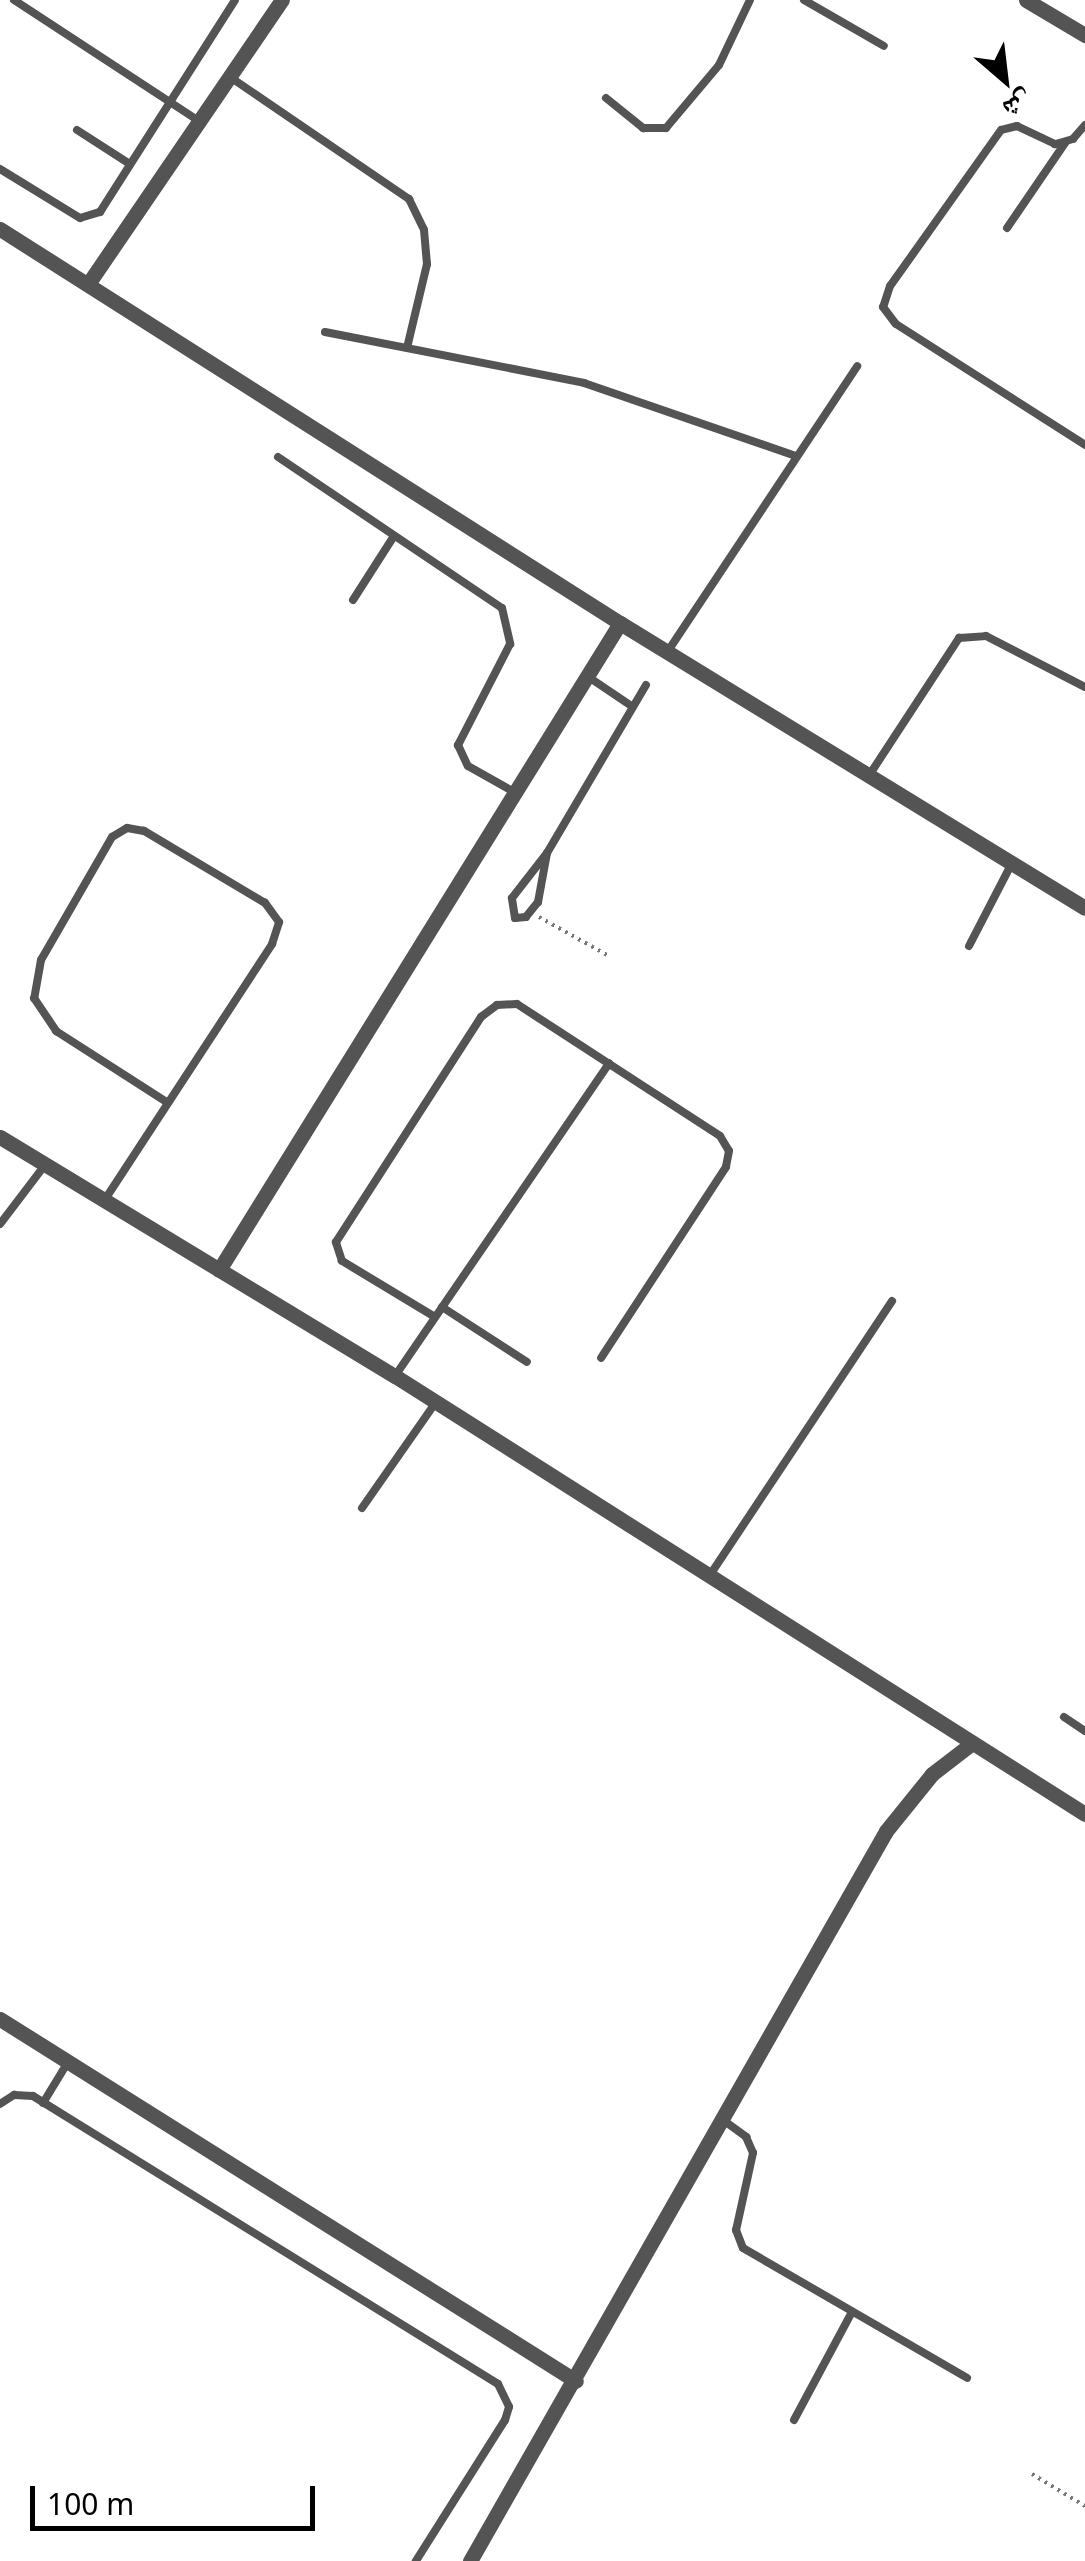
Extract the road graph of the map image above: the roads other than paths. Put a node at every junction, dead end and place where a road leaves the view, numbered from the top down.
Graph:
1 (14, 0) edge
2 (235, 0) edge
3 (282, 0) edge
4 (750, 0) edge
5 (804, 0) edge
6 (1026, 0) edge
7 (1085, 36) edge
8 (884, 46) dead end
9 (230, 77) junction
10 (606, 98) dead end
11 (170, 102) junction
12 (200, 121) junction
13 (1085, 125) edge
14 (77, 130) dead end
15 (1064, 143) junction
16 (130, 164) junction
17 (0, 170) edge
18 (0, 228) edge
19 (1008, 228) dead end
20 (88, 284) junction
21 (324, 332) dead end
22 (407, 348) junction
23 (858, 366) dead end
24 (1085, 444) edge
25 (796, 456) junction
26 (278, 457) dead end
27 (394, 536) junction
28 (353, 600) dead end
29 (620, 623) junction
30 (668, 651) junction
31 (587, 676) junction
32 (646, 685) dead end
33 (1085, 687) edge
34 (633, 707) junction
35 (870, 774) junction
36 (516, 793) junction
37 (547, 853) junction
38 (1014, 861) junction
39 (1085, 908) edge
40 (970, 946) dead end
41 (609, 1063) junction
42 (168, 1103) junction
43 (0, 1138) edge
44 (44, 1164) junction
45 (104, 1201) junction
46 (0, 1224) edge
47 (219, 1270) junction
48 (892, 1301) dead end
49 (442, 1308) junction
50 (436, 1317) junction
51 (602, 1358) dead end
52 (527, 1362) dead end
53 (395, 1376) junction
54 (436, 1402) junction
55 (362, 1508) dead end
56 (710, 1576) junction
57 (1064, 1717) dead end
58 (1085, 1731) edge
59 (971, 1744) junction
60 (1085, 1814) edge
61 (0, 2020) edge
62 (68, 2062) junction
63 (44, 2103) junction
64 (0, 2104) edge
65 (723, 2120) junction
66 (852, 2312) junction
67 (968, 2378) dead end
68 (576, 2381) junction
69 (794, 2420) dead end
70 (416, 2561) edge
71 (470, 2561) edge

1 - 11 lane
2 - 11 lane
3 - 9 street
4 - 10 lane
5 - 8 lane
6 - 7 street
9 - 12 street
9 - 22 lane
11 - 12 lane
11 - 16 lane
12 - 20 street
13 - 15 lane
14 - 16 lane
15 - 19 lane
15 - 24 lane
16 - 17 lane
18 - 20 street
20 - 29 street
21 - 22 lane
22 - 25 lane
23 - 25 lane
25 - 30 lane
26 - 27 lane
27 - 28 lane
27 - 36 lane
29 - 30 street
29 - 31 street
30 - 35 street
31 - 34 lane
31 - 36 street
32 - 34 lane
33 - 35 lane
34 - 37 lane
35 - 38 street
36 - 47 street
37 - 37 lane
38 - 39 street
38 - 40 lane
41 - 49 lane
41 - 50 lane
41 - 51 lane
42 - 42 lane
42 - 45 lane
43 - 44 street
44 - 45 street
44 - 46 lane
45 - 47 street
47 - 53 street
48 - 56 lane
49 - 50 lane
49 - 52 lane
50 - 53 lane
53 - 54 street
54 - 55 lane
54 - 56 street
56 - 59 street
57 - 58 lane
59 - 60 street
59 - 65 street
61 - 62 street
62 - 63 lane
62 - 68 street
63 - 64 lane
63 - 70 lane
65 - 66 lane
65 - 68 street
66 - 67 lane
66 - 69 lane
68 - 71 street

